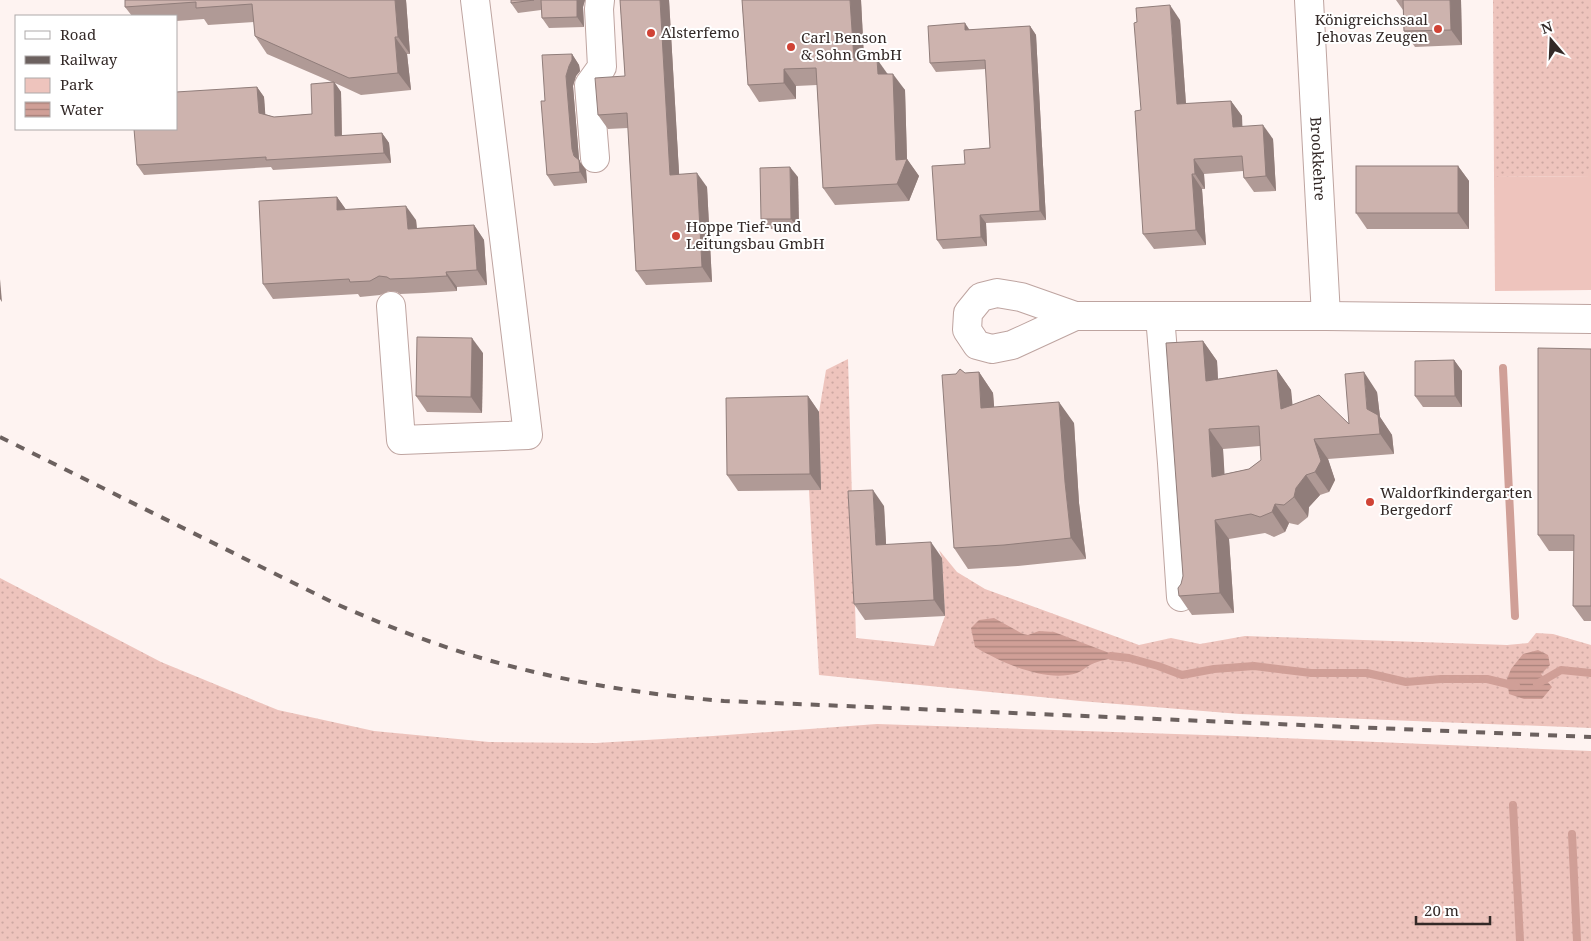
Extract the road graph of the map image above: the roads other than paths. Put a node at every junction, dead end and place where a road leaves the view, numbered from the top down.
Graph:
1 (475, 0) edge
2 (600, 0) edge
3 (1309, 0) edge
4 (595, 158) dead end
5 (391, 306) dead end
6 (1075, 316) dead end
7 (1160, 316) junction
8 (1326, 316) junction
9 (1591, 319) edge
10 (1181, 597) edge

1 - 5 street
2 - 4 street
3 - 8 street, Brookkehre
6 - 7 street
7 - 8 street
7 - 10 street
8 - 9 street

